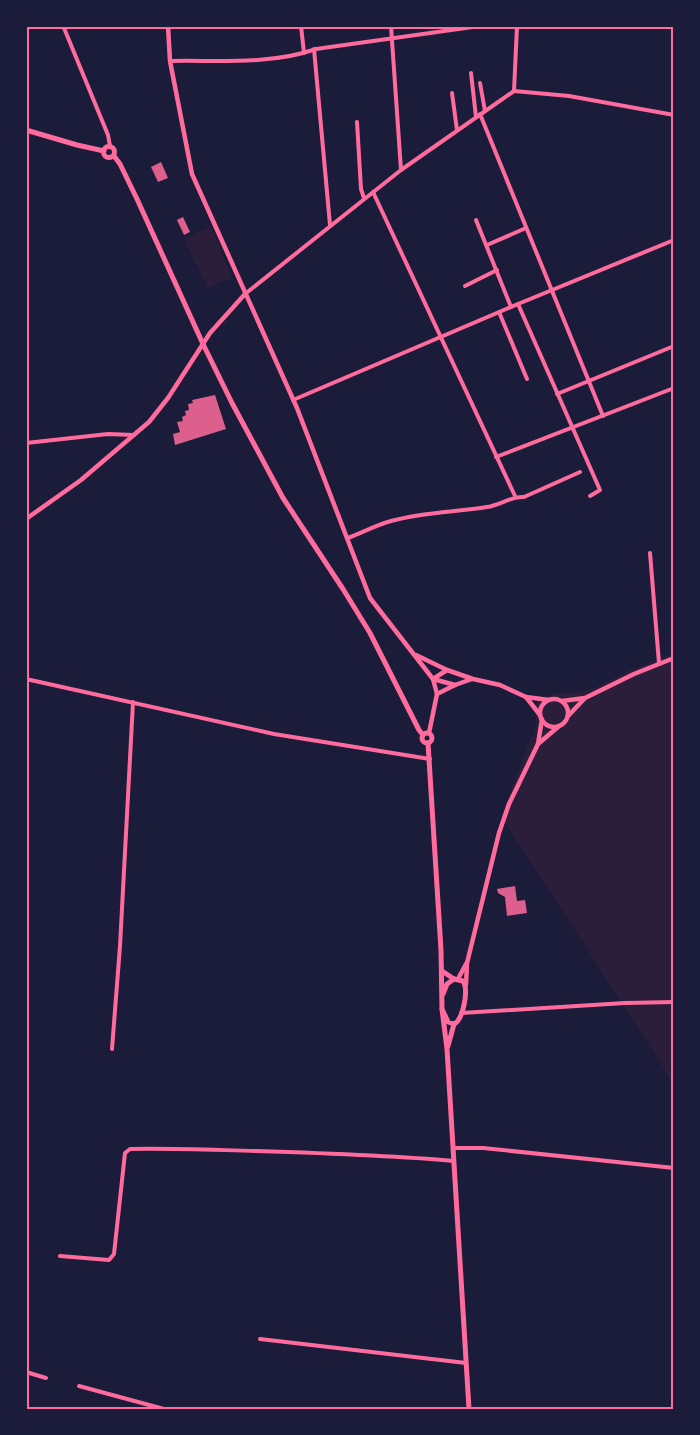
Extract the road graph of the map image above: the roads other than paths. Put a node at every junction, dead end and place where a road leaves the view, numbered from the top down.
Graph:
1 (168, 26) edge
2 (301, 26) edge
3 (391, 26) edge
4 (480, 26) edge
5 (517, 26) edge
6 (66, 27) edge
7 (392, 38) junction
8 (314, 49) junction
9 (304, 53) junction
10 (170, 60) junction
11 (471, 74) dead end
12 (480, 82) dead end
13 (514, 91) junction
14 (452, 93) dead end
15 (482, 113) junction
16 (674, 115) edge
17 (476, 117) junction
18 (357, 122) dead end
19 (26, 130) edge
20 (458, 130) junction
21 (110, 146) junction
22 (104, 151) junction
23 (114, 156) junction
24 (400, 170) junction
25 (373, 192) junction
26 (364, 198) junction
27 (476, 220) dead end
28 (330, 225) junction
29 (526, 228) junction
30 (674, 240) edge
31 (487, 245) junction
32 (496, 270) junction
33 (465, 286) dead end
34 (552, 292) junction
35 (245, 294) junction
36 (518, 304) junction
37 (511, 307) junction
38 (499, 312) junction
39 (440, 337) junction
40 (203, 344) junction
41 (674, 346) edge
42 (527, 379) dead end
43 (588, 381) junction
44 (674, 388) edge
45 (557, 394) junction
46 (294, 400) junction
47 (602, 416) junction
48 (572, 428) junction
49 (134, 435) junction
50 (26, 443) edge
51 (496, 457) junction
52 (580, 472) dead end
53 (515, 496) junction
54 (590, 496) dead end
55 (26, 519) edge
56 (348, 538) junction
57 (650, 553) dead end
58 (415, 655) junction
59 (674, 658) edge
60 (659, 663) junction
61 (447, 670) junction
62 (26, 679) edge
63 (433, 679) junction
64 (472, 679) junction
65 (455, 685) junction
66 (437, 694) junction
67 (526, 697) junction
68 (585, 698) junction
69 (549, 700) junction
70 (562, 701) junction
71 (133, 702) junction
72 (541, 717) junction
73 (568, 718) junction
74 (558, 727) junction
75 (426, 734) junction
76 (538, 744) junction
77 (430, 759) junction
78 (467, 963) junction
79 (442, 971) junction
80 (456, 979) junction
81 (466, 985) junction
82 (442, 997) junction
83 (674, 1002) edge
84 (442, 1009) junction
85 (461, 1014) junction
86 (454, 1024) junction
87 (112, 1049) dead end
88 (447, 1049) junction
89 (453, 1148) junction
90 (454, 1161) junction
91 (674, 1168) edge
92 (60, 1256) dead end
93 (260, 1339) dead end
94 (466, 1363) junction
95 (26, 1372) edge
96 (46, 1378) dead end
97 (79, 1386) dead end
98 (164, 1409) edge
99 (469, 1409) edge

1 - 10 street
2 - 9 street
3 - 7 street
4 - 7 street
5 - 13 street
6 - 21 street
7 - 8 street
7 - 24 street
8 - 9 street
8 - 28 street
9 - 10 street
10 - 35 street
11 - 17 street
12 - 15 street
13 - 15 street
13 - 16 street
14 - 20 street
15 - 17 street
15 - 29 street
17 - 20 street
18 - 26 street
19 - 22 main road
20 - 24 street
21 - 22 main road
21 - 23 main road
22 - 23 main road
23 - 40 main road
24 - 25 street
25 - 26 street
25 - 39 street
26 - 28 street
27 - 31 street
28 - 35 street
29 - 31 street
29 - 34 street
30 - 34 street
31 - 32 street
32 - 33 street
32 - 37 street
34 - 36 street
34 - 43 street
35 - 40 street
35 - 46 street
36 - 37 street
36 - 45 street
37 - 38 street
38 - 39 street
38 - 42 street
39 - 46 street
39 - 51 street
40 - 49 street
40 - 75 main road
41 - 43 street
43 - 45 street
43 - 47 street
44 - 47 street
45 - 48 street
46 - 56 street
47 - 48 street
48 - 51 street
48 - 54 street
49 - 50 street
49 - 55 street
51 - 53 street
52 - 53 street
53 - 56 street
56 - 58 street
57 - 60 street
58 - 61 street
58 - 63 street
59 - 60 street
60 - 68 street
61 - 63 street
61 - 64 street
62 - 71 street
63 - 65 street
63 - 66 street
64 - 65 street
64 - 67 street
65 - 66 street
66 - 75 street
67 - 69 street
67 - 72 street
68 - 70 street
68 - 73 street
69 - 70 street
69 - 72 street
70 - 73 street
71 - 77 street
71 - 87 street
72 - 74 street
72 - 76 street
73 - 74 street
74 - 76 street
75 - 77 main road
76 - 78 street
77 - 79 main road
78 - 80 street
78 - 81 street
79 - 80 main road
79 - 82 main road
80 - 81 main road
80 - 82 main road
81 - 85 main road
82 - 84 main road
83 - 85 street
84 - 86 main road
84 - 88 main road
85 - 86 main road
86 - 88 main road
88 - 89 main road
89 - 90 main road
89 - 91 street
90 - 92 street
90 - 94 main road
93 - 94 street
94 - 99 main road
95 - 96 street
97 - 98 street

